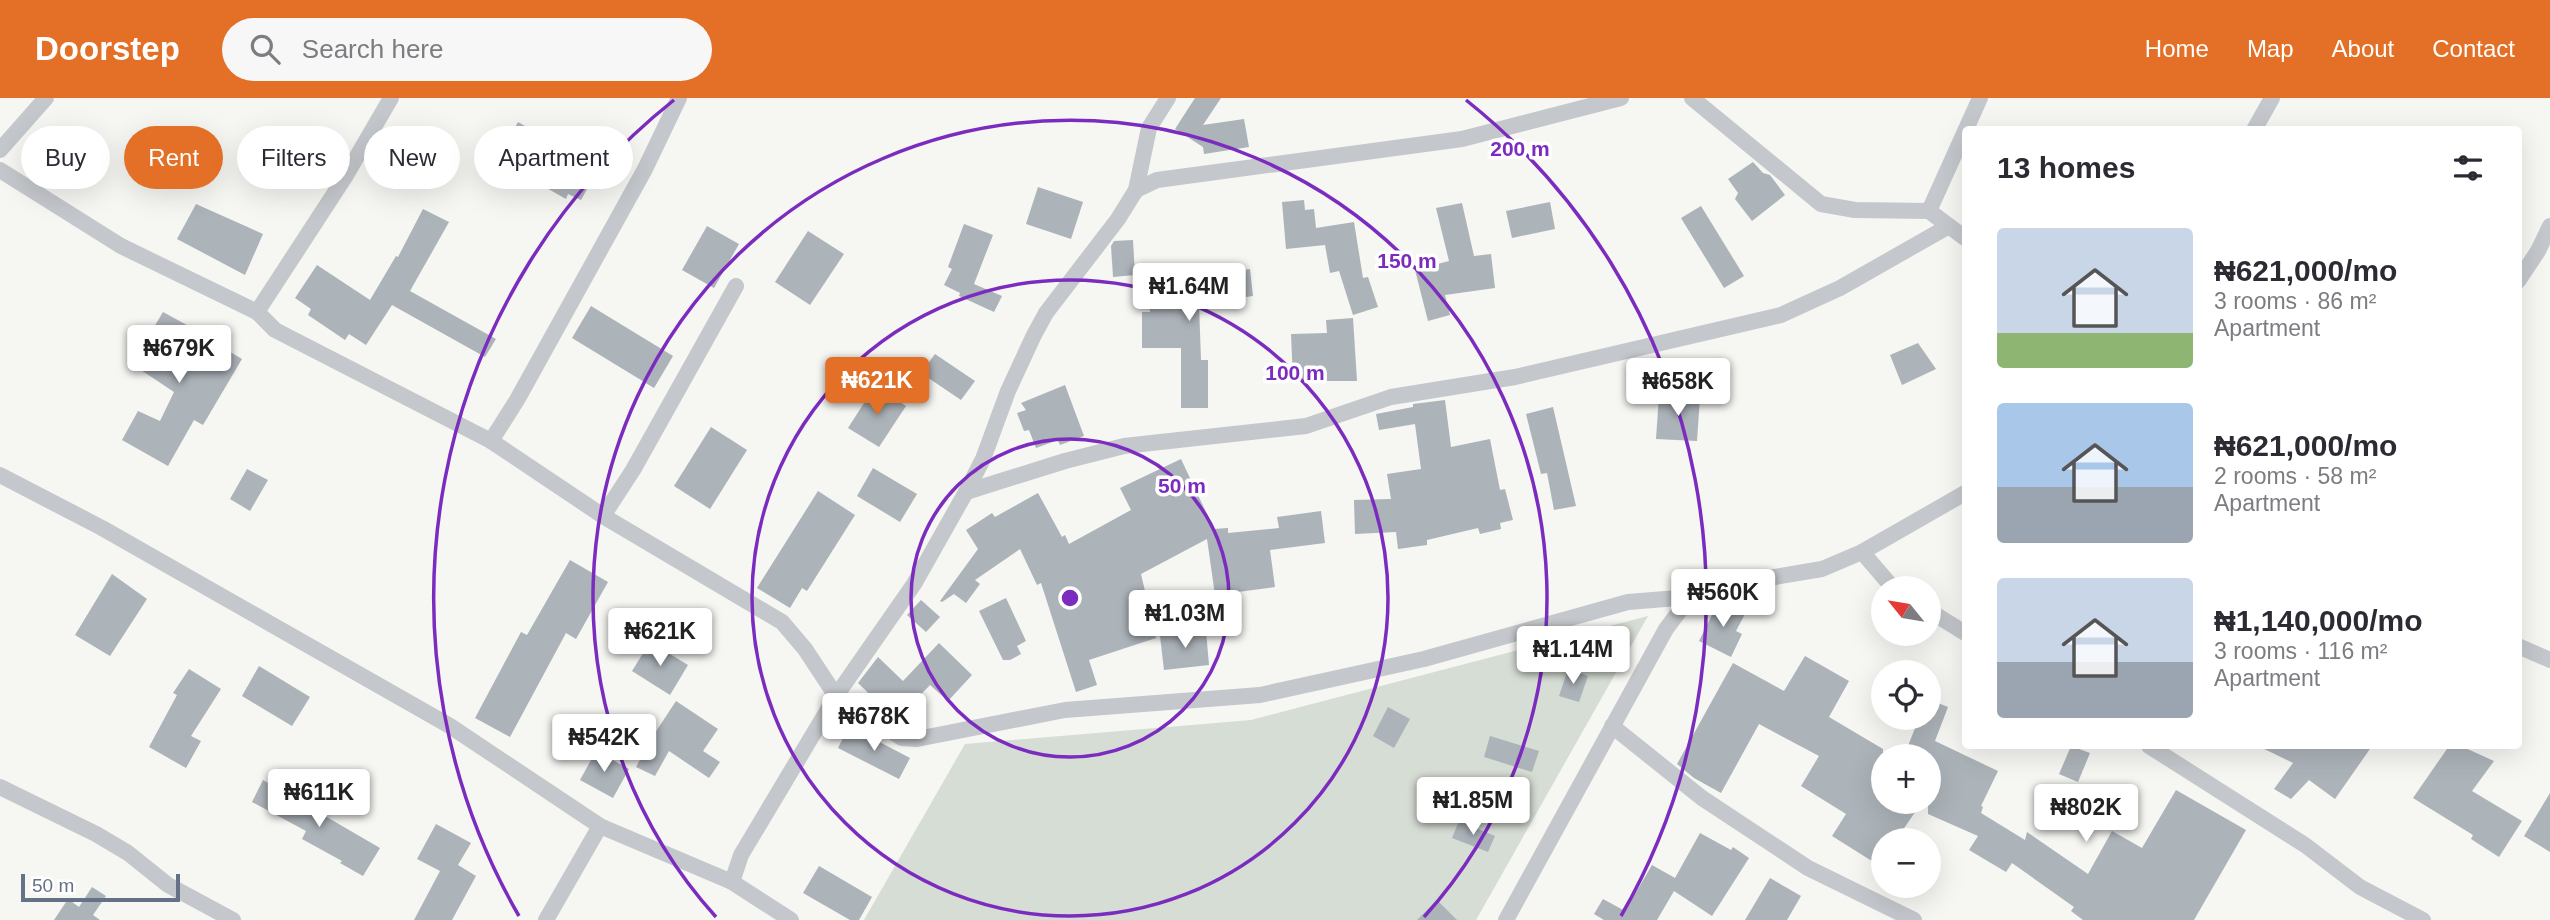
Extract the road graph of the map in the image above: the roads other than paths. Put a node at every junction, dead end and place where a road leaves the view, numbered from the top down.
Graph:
1 (46, 98) edge
2 (391, 98) edge
3 (679, 98) edge
4 (1168, 98) edge
5 (1621, 98) edge
6 (1692, 98) edge
7 (1980, 98) edge
8 (2272, 98) edge
9 (1967, 126) edge
10 (2256, 126) edge
11 (1962, 138) edge
12 (0, 150) edge
13 (0, 170) edge
14 (1136, 190) junction
15 (1929, 211) junction
16 (1949, 226) junction
17 (2550, 226) edge
18 (1962, 236) edge
19 (2522, 275) edge
20 (736, 286) dead end
21 (257, 312) junction
22 (491, 441) junction
23 (0, 475) edge
24 (966, 492) junction
25 (1962, 495) edge
26 (603, 516) junction
27 (1862, 552) junction
28 (1883, 576) edge
29 (1690, 597) junction
30 (1941, 618) edge
31 (1962, 631) edge
32 (2522, 648) edge
33 (2550, 660) edge
34 (836, 696) junction
35 (1612, 726) junction
36 (2154, 749) edge
37 (0, 787) edge
38 (600, 826) junction
39 (732, 882) junction
40 (233, 920) edge
41 (546, 920) edge
42 (791, 920) edge
43 (1506, 920) edge
44 (1914, 920) edge
45 (2423, 920) edge

1 - 12 street
2 - 21 street
3 - 22 street
4 - 14 street
5 - 14 street
6 - 15 street
7 - 9 street
8 - 10 street
11 - 15 street
13 - 21 street
14 - 24 street
15 - 16 street
16 - 18 street
16 - 24 street
17 - 19 street
20 - 26 street
21 - 22 street
22 - 26 street
23 - 38 street
24 - 34 street
25 - 27 street
26 - 34 street
27 - 28 street
27 - 29 street
29 - 34 street
29 - 35 street
30 - 31 street
32 - 33 street
34 - 39 street
35 - 43 street
35 - 44 street
36 - 45 street
37 - 40 street
38 - 39 street
38 - 41 street
39 - 42 street

